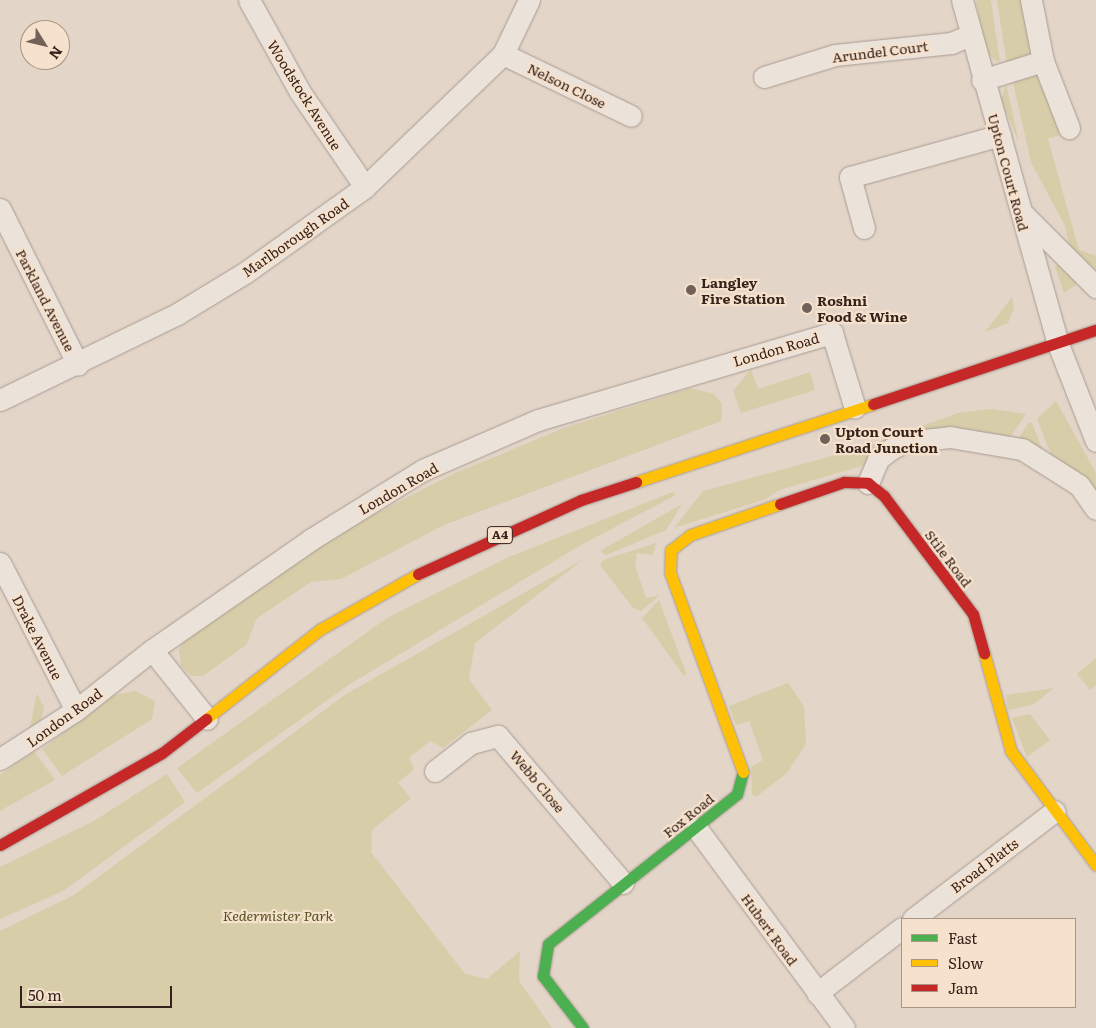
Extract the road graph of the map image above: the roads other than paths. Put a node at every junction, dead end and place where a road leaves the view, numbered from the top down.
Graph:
1 (249, 0) edge
2 (529, 0) edge
3 (962, 0) edge
4 (1031, 0) edge
5 (968, 36) junction
6 (504, 54) junction
7 (1043, 61) junction
8 (764, 78) dead end
9 (982, 80) junction
10 (631, 116) dead end
11 (1069, 128) dead end
12 (1000, 135) junction
13 (365, 187) junction
14 (1017, 207) junction
15 (0, 209) edge
16 (864, 228) dead end
17 (1096, 287) edge
18 (1096, 330) edge
19 (1058, 344) junction
20 (78, 365) junction
21 (0, 400) edge
22 (855, 408) junction
23 (1096, 441) edge
24 (868, 482) junction
25 (1096, 509) edge
26 (0, 563) edge
27 (152, 650) junction
28 (76, 710) junction
29 (207, 719) junction
30 (0, 759) edge
31 (435, 771) dead end
32 (1055, 812) junction
33 (697, 829) junction
34 (0, 845) edge
35 (1096, 865) edge
36 (623, 883) junction
37 (914, 918) edge
38 (901, 929) edge
39 (816, 993) junction
40 (583, 1028) edge
41 (844, 1028) edge

1 - 13 street, Woodstock Avenue
2 - 6 street, Marlborough Road
3 - 5 street, Upton Court Road
4 - 7 street
5 - 8 street, Arundel Court
5 - 9 street, Upton Court Road
6 - 10 street, Nelson Close
6 - 13 street, Marlborough Road
7 - 9 street
7 - 11 street
9 - 12 street, Upton Court Road
12 - 14 street, Upton Court Road
12 - 16 street
13 - 20 street, Marlborough Road
14 - 17 street
14 - 19 street, Upton Court Road
15 - 20 street, Parkland Avenue
18 - 19 street, A4
19 - 22 street, A4
19 - 23 street, Upton Court Road
20 - 21 street, Marlborough Road
22 - 27 street, London Road
22 - 29 street, A4
24 - 25 street
24 - 32 street, Stile Road
24 - 33 street, Fox Road
26 - 28 street, Drake Avenue
27 - 28 street, London Road
27 - 29 street
28 - 30 street, London Road
29 - 34 street, A4
31 - 36 street, Webb Close
32 - 35 street, Stile Road
32 - 37 street, Broad Platts
33 - 36 street, Fox Road
33 - 39 street, Hubert Road
36 - 40 street, Fox Road
38 - 39 street
39 - 41 street, Hubert Road

